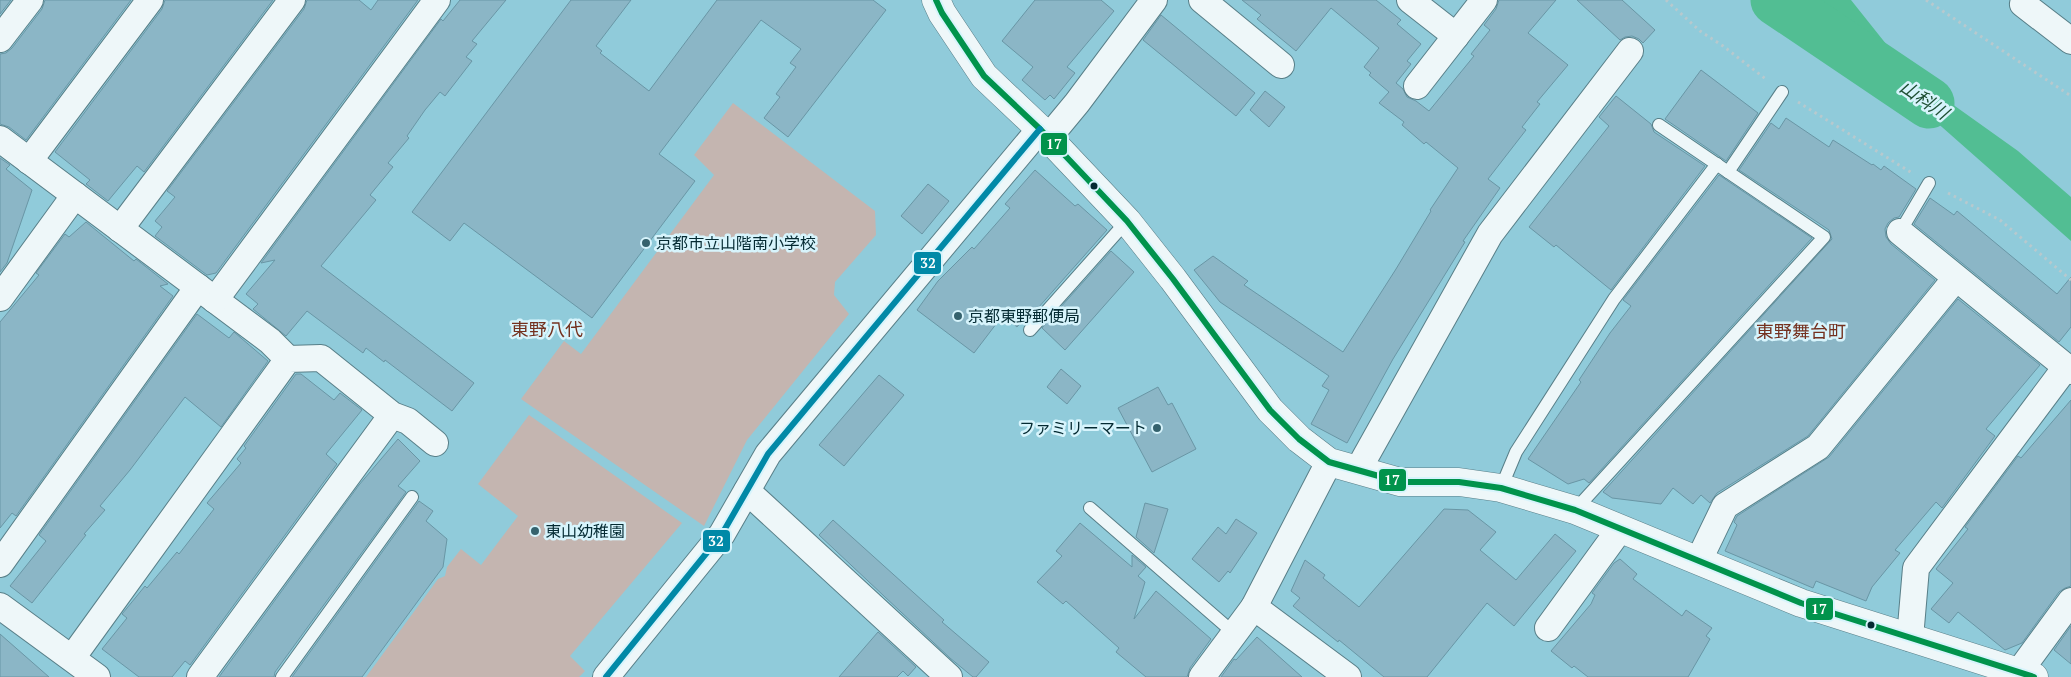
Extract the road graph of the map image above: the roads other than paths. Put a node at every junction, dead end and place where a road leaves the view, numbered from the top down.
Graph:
1 (30, 0) edge
2 (150, 0) edge
3 (292, 0) edge
4 (437, 0) edge
5 (936, 0) edge
6 (1154, 0) edge
7 (1202, 0) edge
8 (1410, 0) edge
9 (1484, 0) edge
10 (2024, 0) edge
11 (1456, 36) junction
12 (0, 39) edge
13 (2071, 41) edge
14 (1630, 51) dead end
15 (1281, 65) dead end
16 (1417, 86) dead end
17 (1782, 92) road end
18 (1659, 125) dead end
19 (1044, 133) junction
20 (0, 139) edge
21 (29, 161) junction
22 (1717, 164) junction
23 (1728, 172) junction
24 (1928, 183) road end
25 (75, 195) junction
26 (1127, 221) junction
27 (120, 229) junction
28 (1900, 232) joint
29 (1956, 278) junction
30 (206, 294) junction
31 (0, 298) edge
32 (1030, 330) dead end
33 (288, 359) junction
34 (2068, 369) edge
35 (392, 415) junction
36 (435, 443) dead end
37 (1329, 462) junction
38 (1358, 470) junction
39 (1501, 488) junction
40 (747, 491) junction
41 (412, 497) dead end
42 (1090, 508) dead end
43 (1575, 510) junction
44 (1620, 529) junction
45 (1699, 560) junction
46 (0, 564) edge
47 (2071, 601) edge
48 (0, 606) edge
49 (1254, 607) junction
50 (1548, 628) dead end
51 (1235, 634) junction
52 (1910, 638) junction
53 (72, 658) junction
54 (943, 675) edge
55 (2027, 675) edge
56 (97, 677) edge
57 (200, 677) edge
58 (282, 677) edge
59 (606, 677) edge
60 (1202, 677) edge
61 (1348, 677) edge

1 - 12 street
2 - 21 street
3 - 27 street
4 - 30 street
5 - 19 street
6 - 19 street
7 - 15 street
8 - 11 street
9 - 11 street
10 - 13 street
11 - 16 street
14 - 38 street
17 - 23 lane
18 - 22 lane
19 - 26 street
19 - 40 street
20 - 21 street
21 - 25 street
22 - 23 lane
22 - 39 lane
23 - 43 lane
24 - 28 lane
25 - 27 street
25 - 31 street
26 - 32 lane
26 - 37 street
27 - 30 street
28 - 29 street
29 - 34 street
29 - 45 street
30 - 33 street
30 - 46 street
33 - 35 street
33 - 53 street
34 - 52 street
35 - 36 street
35 - 57 street
37 - 38 street
37 - 49 street
38 - 39 street
39 - 43 street
40 - 54 street
40 - 59 street
41 - 58 lane
42 - 51 lane
43 - 44 street
44 - 45 street
44 - 50 street
45 - 52 street
47 - 55 street
48 - 53 street
49 - 51 street
49 - 61 street
51 - 60 street
52 - 55 street
53 - 56 street

